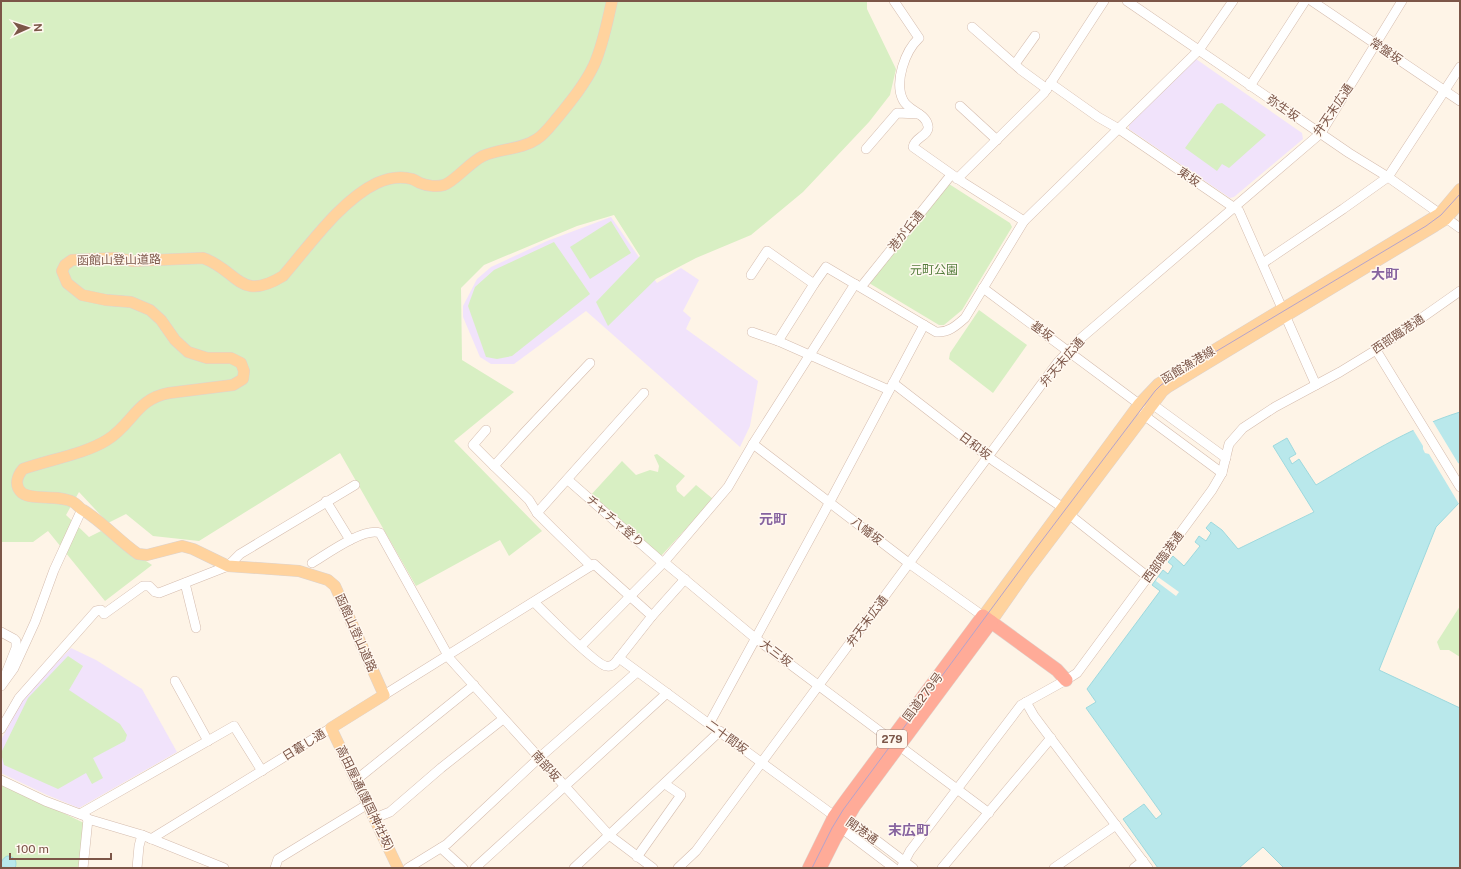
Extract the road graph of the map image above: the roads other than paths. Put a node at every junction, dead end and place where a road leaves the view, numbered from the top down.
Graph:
1 (612, 1) edge
2 (894, 1) edge
3 (1104, 1) edge
4 (1127, 1) edge
5 (1233, 1) edge
6 (1305, 1) edge
7 (1312, 1) edge
8 (1402, 1) edge
9 (972, 27) dead end
10 (1035, 36) dead end
11 (1376, 44) junction
12 (1199, 50) junction
13 (1014, 64) junction
14 (1460, 67) edge
15 (1049, 86) junction
16 (1250, 86) junction
17 (1445, 91) junction
18 (1460, 101) edge
19 (960, 106) dead end
20 (920, 114) junction
21 (1119, 129) junction
22 (1320, 133) junction
23 (997, 140) junction
24 (866, 149) dead end
25 (954, 177) junction
26 (1388, 177) junction
27 (1460, 189) edge
28 (1460, 203) edge
29 (1234, 208) junction
30 (1443, 216) junction
31 (1024, 221) junction
32 (1460, 228) edge
33 (1263, 263) junction
34 (751, 275) dead end
35 (814, 284) junction
36 (858, 286) junction
37 (983, 288) junction
38 (1460, 291) edge
39 (1285, 312) junction
40 (924, 325) junction
41 (752, 332) dead end
42 (778, 341) junction
43 (1068, 350) junction
44 (1376, 350) junction
45 (809, 355) junction
46 (590, 364) dead end
47 (1316, 385) junction
48 (891, 387) junction
49 (644, 393) dead end
50 (1139, 404) junction
51 (1152, 404) junction
52 (1144, 415) junction
53 (486, 430) dead end
54 (753, 444) junction
55 (989, 456) junction
56 (1226, 458) junction
57 (494, 466) junction
58 (1222, 473) junction
59 (568, 480) junction
60 (355, 485) dead end
61 (1460, 487) edge
62 (326, 501) junction
63 (830, 502) junction
64 (82, 509) junction
65 (1064, 509) junction
66 (537, 513) junction
67 (350, 540) junction
68 (664, 562) junction
69 (312, 563) dead end
70 (910, 564) junction
71 (592, 565) junction
72 (228, 566) junction
73 (1148, 577) junction
74 (685, 579) junction
75 (185, 583) junction
76 (631, 596) junction
77 (534, 602) junction
78 (652, 616) junction
79 (987, 619) junction
80 (196, 628) dead end
81 (1, 632) edge
82 (756, 638) junction
83 (581, 646) junction
84 (448, 656) junction
85 (619, 658) junction
86 (637, 672) junction
87 (1066, 680) junction
88 (175, 681) dead end
89 (2, 684) edge
90 (474, 685) junction
91 (818, 686) junction
92 (667, 693) junction
93 (384, 695) junction
94 (1026, 702) junction
95 (503, 719) junction
96 (709, 724) junction
97 (331, 728) junction
98 (1, 729) edge
99 (720, 731) junction
100 (1051, 738) junction
101 (208, 741) junction
102 (895, 742) junction
103 (539, 758) junction
104 (761, 762) junction
105 (262, 772) junction
106 (1, 780) edge
107 (356, 780) junction
108 (665, 784) junction
109 (564, 786) junction
110 (957, 788) junction
111 (368, 804) junction
112 (989, 813) junction
113 (84, 817) junction
114 (375, 818) junction
115 (841, 821) junction
116 (1116, 825) junction
117 (142, 835) junction
118 (609, 835) junction
119 (151, 839) junction
120 (441, 848) junction
121 (637, 857) junction
122 (903, 864) edge
123 (1145, 865) edge
124 (83, 868) edge
125 (137, 868) edge
126 (224, 868) edge
127 (275, 868) edge
128 (398, 868) edge
129 (408, 868) edge
130 (463, 868) edge
131 (475, 868) edge
132 (574, 868) edge
133 (653, 868) edge
134 (678, 868) edge
135 (809, 868) edge
136 (820, 868) edge
137 (894, 868) edge
138 (913, 868) edge
139 (942, 868) edge
140 (1054, 868) edge
141 (1134, 868) edge

1 - 64 main road, 函館山登山道路
2 - 20 street
3 - 15 street, 港が丘通
4 - 12 street, 弥生坂
5 - 12 street
6 - 16 street
7 - 11 street, 常盤坂
8 - 11 street, 弁天末広通
9 - 13 street, 東坂
10 - 13 street
11 - 17 street, 常盤坂
11 - 22 street, 弁天末広通
12 - 16 street, 弥生坂
12 - 21 street
13 - 15 street, 東坂
14 - 17 street
15 - 21 street, 東坂
15 - 23 street, 港が丘通
16 - 22 street, 弥生坂
17 - 18 street, 常盤坂
17 - 26 street
19 - 23 street
20 - 24 street
20 - 25 street
21 - 29 street, 東坂
21 - 31 street
22 - 26 street, 弥生坂
22 - 29 street, 弁天末広通
23 - 25 street, 港が丘通
25 - 31 street
25 - 36 street, 港が丘通
26 - 30 street, 弥生坂
26 - 33 street
27 - 30 main road, 函館漁港線
28 - 30 main road, 函館漁港線
29 - 33 street, 東坂
29 - 43 street, 弁天末広通
30 - 32 street, 弥生坂
30 - 39 main road, 函館漁港線
31 - 37 street
33 - 39 street, 東坂
34 - 35 street
35 - 36 street
35 - 42 street
36 - 40 street
36 - 45 street, 港が丘通
37 - 40 street
37 - 43 street, 基坂
38 - 44 street, 西部臨港通
39 - 47 street, 東坂
39 - 50 main road, 函館漁港線
39 - 51 main road, 函館漁港線
40 - 48 street
41 - 42 street, 日和坂
42 - 45 street, 日和坂
43 - 50 street, 基坂
43 - 55 street, 弁天末広通
44 - 47 street, 西部臨港通
44 - 61 street
45 - 48 street, 日和坂
45 - 54 street, 港が丘通
46 - 57 street
47 - 56 street, 西部臨港通
48 - 55 street, 日和坂
48 - 63 street
49 - 59 street
50 - 51 street
50 - 52 street
50 - 65 main road, 函館漁港線
51 - 52 main road, 函館漁港線
51 - 56 street
52 - 58 street
52 - 65 main road, 函館漁港線
53 - 57 street
54 - 63 street, 八幡坂
54 - 68 street, 港が丘通
55 - 65 street, 日和坂
55 - 70 street, 弁天末広通
56 - 58 street, 西部臨港通
57 - 66 street
58 - 73 street, 西部臨港通
59 - 66 street
59 - 68 street, チャチャ登り
60 - 62 street
62 - 67 street
62 - 72 street
63 - 70 street, 八幡坂
63 - 82 street
64 - 72 main road, 函館山登山道路
64 - 89 street
65 - 73 street, 日和坂
65 - 79 main road, 函館漁港線
66 - 71 street
67 - 69 street, 南部坂
67 - 84 street, 南部坂
68 - 74 street, 大三坂
68 - 76 street, 港が丘通
70 - 79 street, 八幡坂
70 - 91 street, 弁天末広通
71 - 76 street
71 - 77 street, 日暮し通
72 - 75 street
72 - 93 main road, 函館山登山道路
73 - 87 street, 西部臨港通
74 - 78 street
74 - 82 street, 大三坂
75 - 80 street
75 - 98 street
76 - 78 street
76 - 83 street, 港が丘通
77 - 83 street
77 - 84 street, 日暮し通
78 - 85 street
79 - 87 highway
79 - 102 highway, 国道279号 / 279
81 - 89 street
82 - 91 street, 大三坂
82 - 96 street
83 - 85 street
84 - 90 street, 南部坂
84 - 93 street, 日暮し通
85 - 86 street, 二十間坂
86 - 92 street, 二十間坂
86 - 103 street
87 - 94 street, 西部臨港通
88 - 101 street
90 - 95 street, 南部坂
90 - 107 street
91 - 102 street, 大三坂
91 - 104 street, 弁天末広通
92 - 96 street, 二十間坂
92 - 109 street
93 - 97 main road, 日暮し通
94 - 100 street
94 - 110 street, 西部臨港通
95 - 103 street, 南部坂
95 - 114 street
96 - 99 street, 二十間坂
97 - 105 street, 日暮し通
97 - 107 main road, 高田屋通(護国神社坂)
99 - 104 street, 二十間坂
99 - 108 street
100 - 112 street
100 - 116 street
101 - 105 street
101 - 113 street
102 - 110 street, 大三坂
102 - 115 highway, 国道279号 / 279
103 - 109 street, 南部坂
103 - 120 street
104 - 115 street, 二十間坂
104 - 134 street, 弁天末広通
105 - 119 street, 日暮し通
106 - 113 street
107 - 111 main road, 高田屋通(護国神社坂)
108 - 118 street
108 - 121 street
109 - 118 street, 南部坂
109 - 131 street
110 - 112 street, 大三坂
110 - 122 street, 西部臨港通
111 - 114 main road, 高田屋通(護国神社坂)
111 - 127 street
112 - 139 street
113 - 117 street
113 - 124 street
114 - 128 main road, 高田屋通(護国神社坂)
115 - 122 street, 開港通
115 - 135 highway, 国道279号 / 279
115 - 136 highway, 国道279号 / 279
115 - 137 street, 開港通
116 - 123 street
116 - 140 street
117 - 119 street
117 - 125 street
118 - 121 street, 南部坂
118 - 132 street
119 - 126 street
120 - 129 street
120 - 130 street
121 - 133 street, 南部坂
122 - 138 street, 開港通
123 - 141 street

